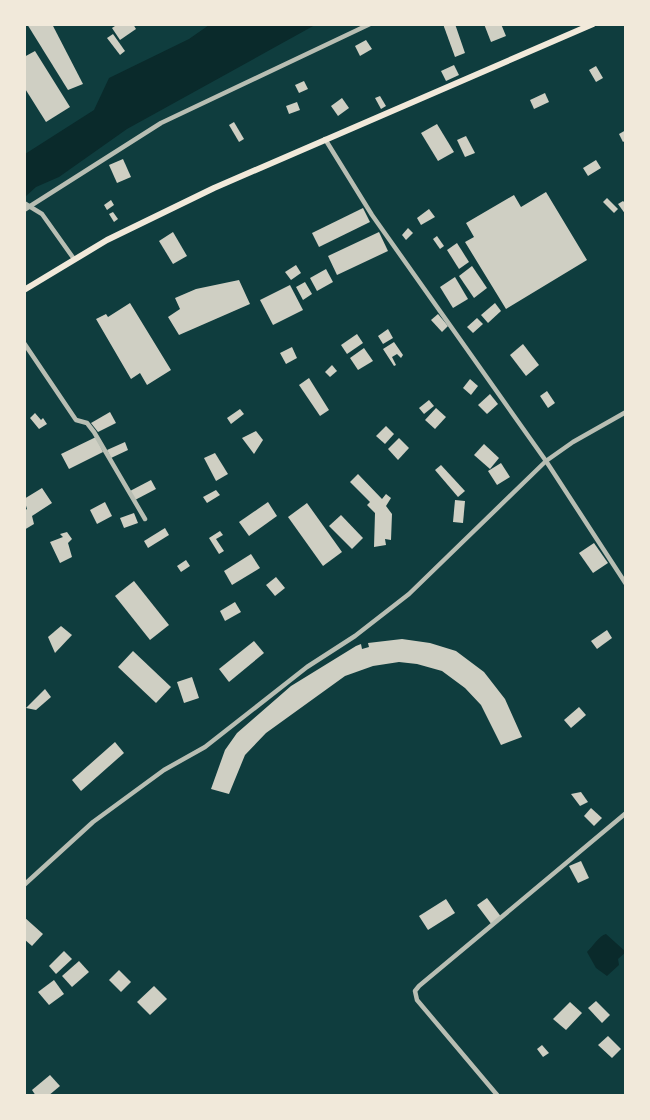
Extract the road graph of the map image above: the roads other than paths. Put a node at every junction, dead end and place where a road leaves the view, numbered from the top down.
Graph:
1 (370, 24) edge
2 (593, 24) edge
3 (325, 139) junction
4 (24, 203) edge
5 (24, 210) edge
6 (74, 259) junction
7 (24, 290) edge
8 (24, 343) edge
9 (625, 412) edge
10 (546, 461) junction
11 (145, 519) dead end
12 (625, 583) edge
13 (625, 813) edge
14 (24, 886) edge
15 (498, 1096) edge

1 - 5 street
2 - 3 main road
3 - 6 main road
3 - 10 street
4 - 6 street
6 - 7 main road
8 - 11 street
9 - 10 street
10 - 12 street
10 - 14 street
13 - 15 street

